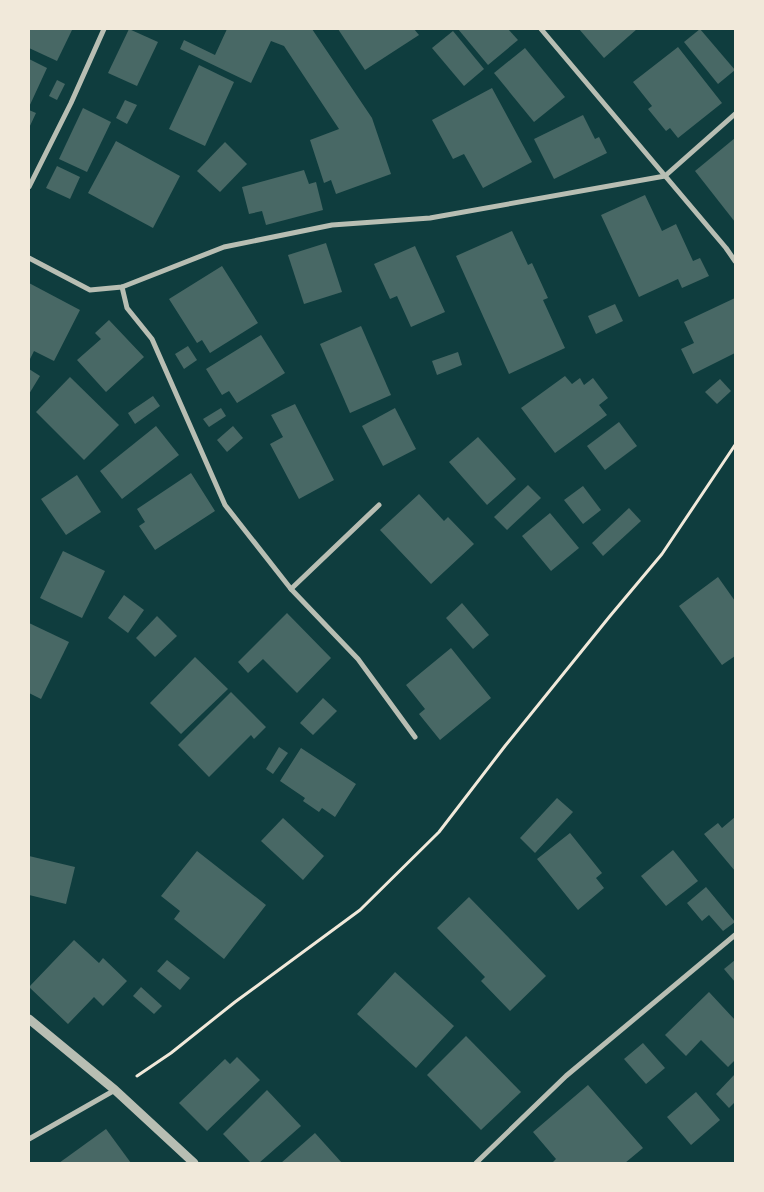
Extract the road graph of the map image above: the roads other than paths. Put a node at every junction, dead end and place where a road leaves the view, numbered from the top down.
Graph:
1 (104, 29) edge
2 (541, 29) edge
3 (735, 114) edge
4 (665, 176) junction
5 (29, 187) edge
6 (29, 258) edge
7 (735, 261) edge
8 (122, 287) junction
9 (379, 505) dead end
10 (291, 589) junction
11 (415, 737) dead end
12 (735, 935) edge
13 (29, 1019) edge
14 (115, 1090) junction
15 (29, 1139) edge
16 (194, 1163) edge
17 (476, 1163) edge

1 - 5 street
2 - 4 street
3 - 4 street
4 - 7 street
4 - 8 street
6 - 8 street
8 - 10 street
9 - 10 street
10 - 11 street
12 - 17 street
13 - 14 street
14 - 15 street
14 - 16 street

